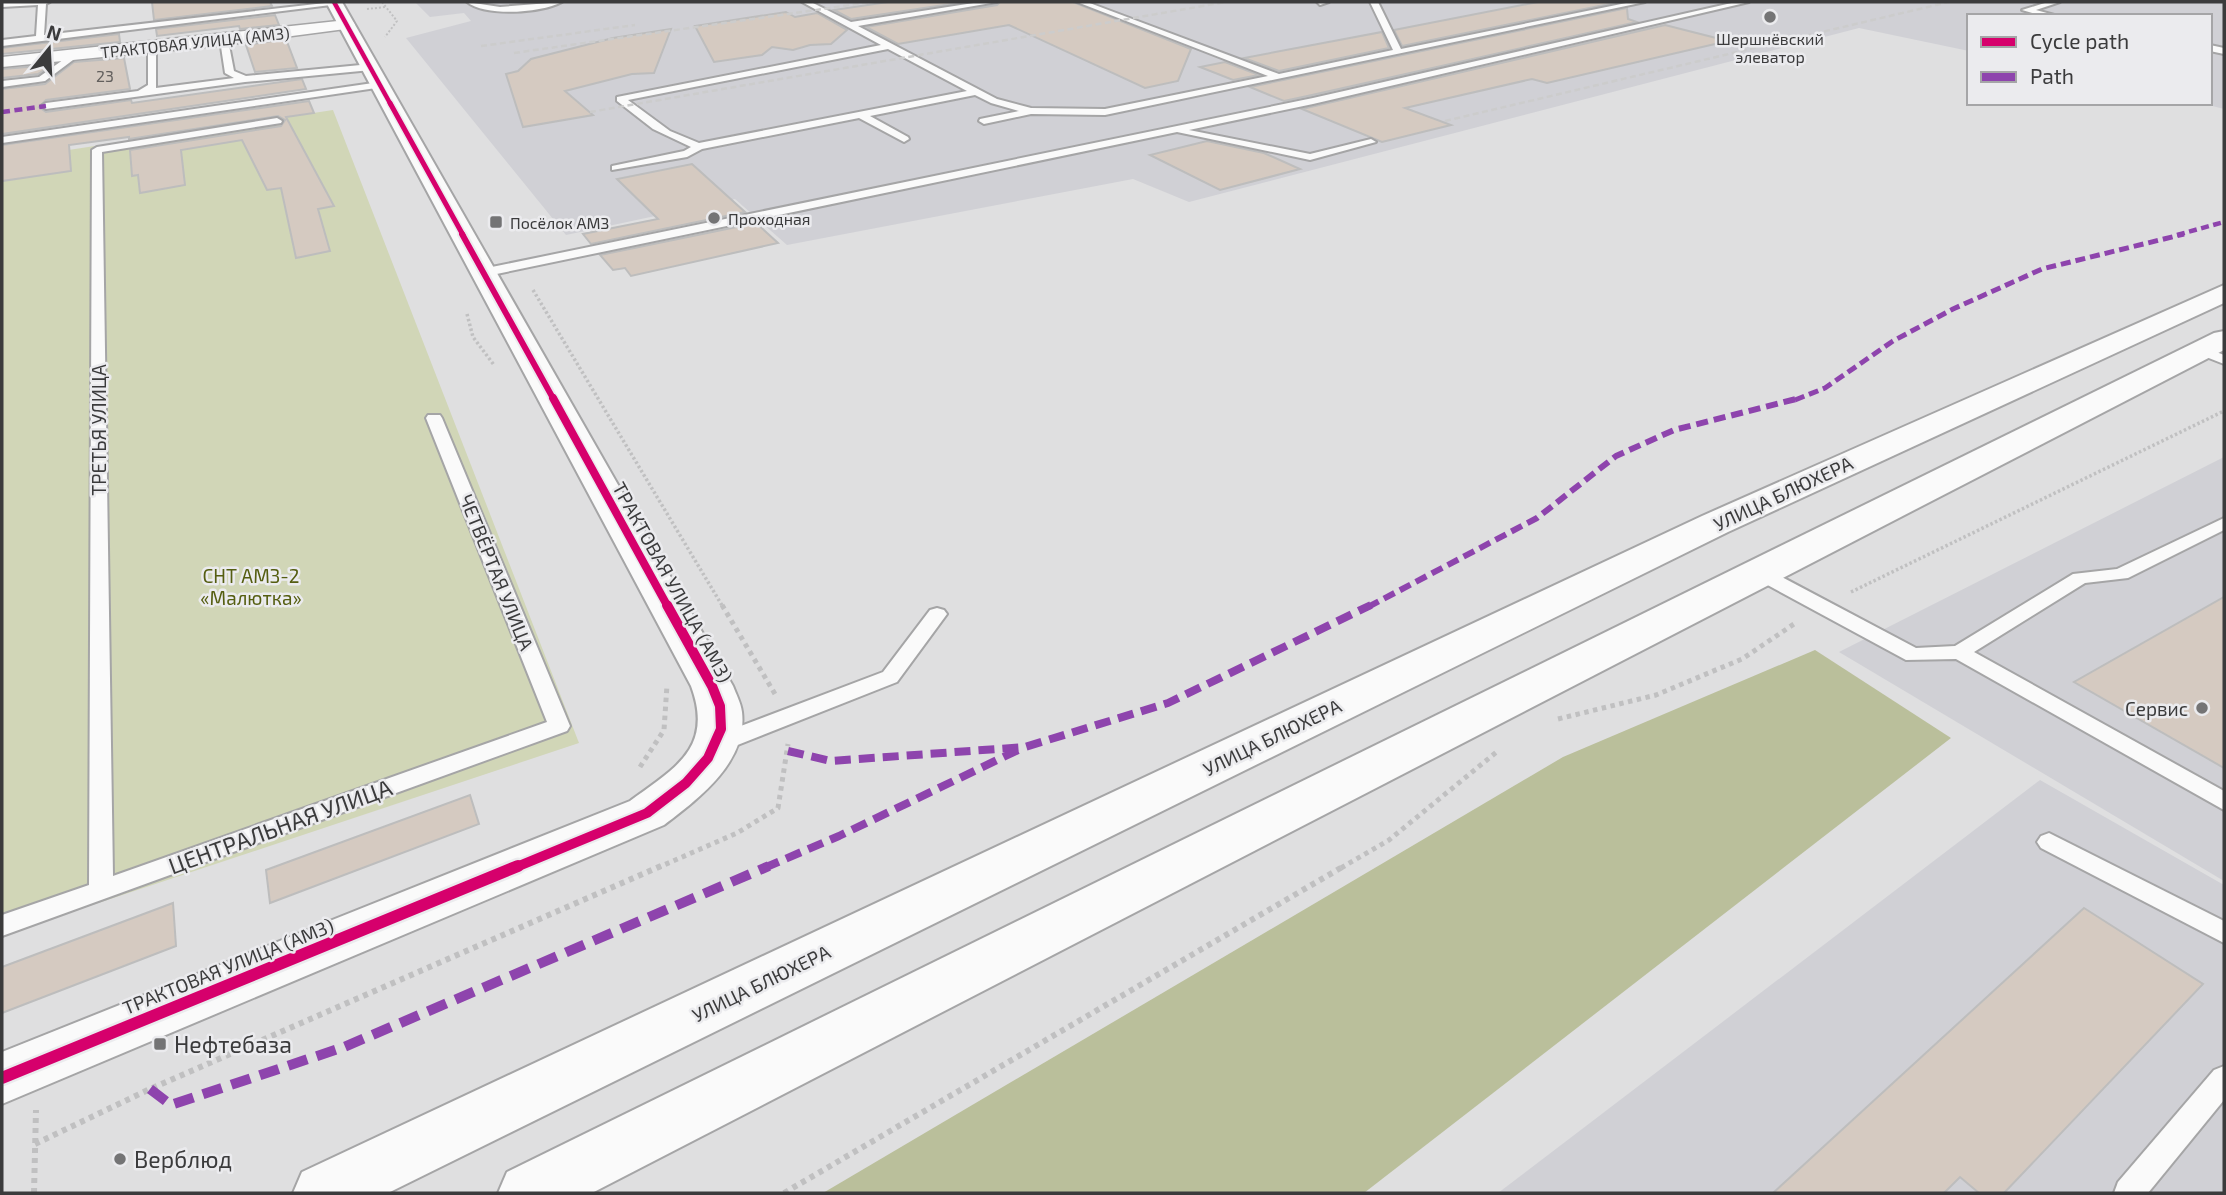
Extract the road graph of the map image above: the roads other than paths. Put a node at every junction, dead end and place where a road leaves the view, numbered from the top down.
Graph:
1 (44, 2) edge
2 (471, 2) edge
3 (558, 2) edge
4 (806, 2) edge
5 (993, 2) edge
6 (1082, 2) edge
7 (1374, 2) edge
8 (1641, 2) edge
9 (1745, 2) edge
10 (2056, 2) edge
11 (2, 5) edge
12 (2045, 14) edge
13 (319, 15) edge
14 (850, 25) junction
15 (40, 38) junction
16 (224, 40) junction
17 (2, 43) edge
18 (889, 46) junction
19 (152, 47) junction
20 (1398, 52) junction
21 (77, 54) junction
22 (2, 62) edge
23 (375, 76) junction
24 (1280, 77) junction
25 (245, 79) junction
26 (2, 85) edge
27 (975, 92) junction
28 (138, 94) junction
29 (46, 106) dead end
30 (1031, 111) junction
31 (860, 114) junction
32 (277, 121) dead end
33 (984, 121) dead end
34 (1173, 130) junction
35 (904, 139) dead end
36 (2, 140) edge
37 (1371, 142) dead end
38 (699, 146) junction
39 (616, 168) dead end
40 (474, 290) junction
41 (2224, 293) edge
42 (2216, 349) edge
43 (434, 418) dead end
44 (2224, 523) edge
45 (1758, 572) junction
46 (937, 614) dead end
47 (1959, 652) junction
48 (559, 726) joint
49 (716, 745) junction
50 (2224, 801) edge
51 (2049, 842) dead end
52 (101, 891) junction
53 (2, 926) edge
54 (2224, 933) edge
55 (19, 1071) edge
56 (2224, 1079) edge
57 (324, 1193) edge
58 (529, 1193) edge
59 (2129, 1193) edge

1 - 11 lane
1 - 15 lane
2 - 3 lane
4 - 14 lane
5 - 14 lane
6 - 24 lane
7 - 20 lane
8 - 20 lane
9 - 34 lane
10 - 12 lane
13 - 15 lane
13 - 16 street, ТРАКТОВАЯ УЛИЦА (АМЗ)
13 - 23 main road, ТРАКТОВАЯ УЛИЦА (АМЗ)
14 - 18 lane
15 - 17 lane
16 - 19 street, ТРАКТОВАЯ УЛИЦА (АМЗ)
16 - 25 lane
18 - 27 lane
18 - 38 lane
19 - 21 street, ТРАКТОВАЯ УЛИЦА (АМЗ)
19 - 28 lane
20 - 24 lane
21 - 22 street, ТРАКТОВАЯ УЛИЦА (АМЗ)
21 - 26 lane
23 - 25 lane
23 - 36 lane
23 - 40 main road, ТРАКТОВАЯ УЛИЦА (АМЗ)
24 - 30 lane
25 - 28 lane
27 - 30 lane
27 - 31 lane
28 - 29 lane
30 - 33 lane
31 - 35 lane
31 - 38 lane
32 - 52 lane, ТРЕТЬЯ УЛИЦА
34 - 37 lane
34 - 40 lane
38 - 39 lane
40 - 49 main road, ТРАКТОВАЯ УЛИЦА (АМЗ)
41 - 57 main road, УЛИЦА БЛЮХЕРА
42 - 45 main road
43 - 48 lane, ЧЕТВЁРТАЯ УЛИЦА
44 - 47 lane
45 - 47 lane
45 - 58 main road
46 - 49 lane
47 - 50 lane
48 - 52 lane, ЦЕНТРАЛЬНАЯ УЛИЦА
49 - 55 main road, ТРАКТОВАЯ УЛИЦА (АМЗ)
51 - 54 lane
52 - 53 lane, ЦЕНТРАЛЬНАЯ УЛИЦА
56 - 59 lane

